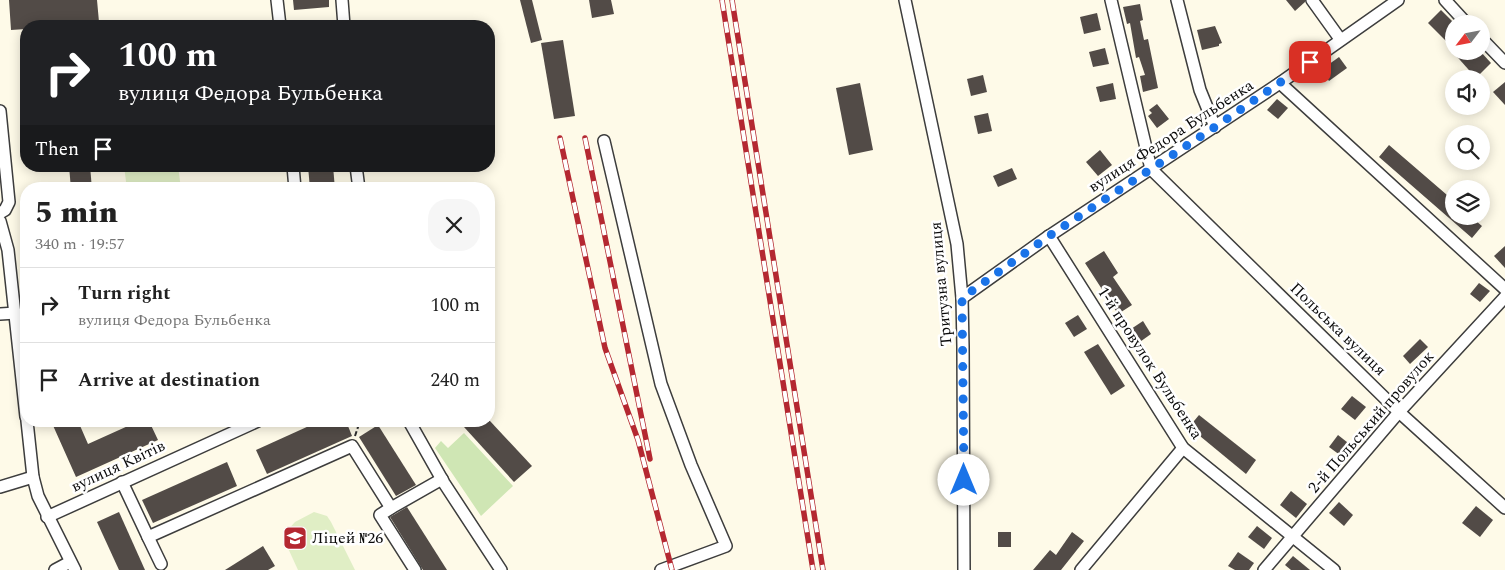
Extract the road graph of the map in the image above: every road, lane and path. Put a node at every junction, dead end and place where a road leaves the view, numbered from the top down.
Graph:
1 (277, 0) edge
2 (342, 0) edge
3 (905, 0) edge
4 (1111, 0) edge
5 (1177, 0) edge
6 (1312, 0) edge
7 (1398, 0) edge
8 (1445, 0) edge
9 (1459, 15) edge
10 (279, 20) edge
11 (344, 20) edge
12 (1340, 40) junction
13 (1490, 47) edge
14 (1505, 63) edge
15 (1280, 83) junction
16 (0, 111) edge
17 (1215, 127) junction
18 (604, 141) dead end
19 (1151, 169) junction
20 (0, 213) edge
21 (0, 221) edge
22 (1049, 236) junction
23 (1505, 289) edge
24 (1505, 297) edge
25 (962, 298) junction
26 (16, 313) junction
27 (0, 314) edge
28 (20, 354) edge
29 (1399, 412) junction
30 (28, 427) edge
31 (245, 427) edge
32 (358, 427) edge
33 (412, 427) edge
34 (352, 446) junction
35 (1183, 448) junction
36 (33, 477) junction
37 (442, 479) junction
38 (122, 482) junction
39 (0, 486) edge
40 (391, 508) junction
41 (1505, 508) edge
42 (47, 517) junction
43 (1293, 536) junction
44 (148, 537) junction
45 (161, 564) dead end
46 (72, 566) edge
47 (55, 570) edge
48 (415, 570) edge
49 (501, 570) edge
50 (661, 570) edge
51 (964, 570) edge
52 (1081, 570) edge
53 (1264, 570) edge
54 (1334, 570) edge

1 - 10 street
2 - 11 street
3 - 25 street, Тритузна вулиця
4 - 19 street
5 - 17 street
6 - 12 street
7 - 12 street, вулиця Федора Бульбенка
8 - 9 street
12 - 15 street, вулиця Федора Бульбенка
13 - 14 street
15 - 17 street, вулиця Федора Бульбенка
15 - 23 street
16 - 20 street
17 - 19 street, вулиця Федора Бульбенка
18 - 50 street
19 - 22 street, вулиця Федора Бульбенка
19 - 29 street, Польська вулиця
21 - 26 street
22 - 25 street, вулиця Федора Бульбенка
22 - 35 street, 1-й провулок Бульбенка
24 - 29 street, 2-й Польський провулок
25 - 51 street, Тритузна вулиця
26 - 27 street
26 - 28 street
29 - 41 street, Польська вулиця
29 - 43 street, 2-й Польський провулок
30 - 36 street
31 - 38 street, вулиця Квітів
32 - 34 path
33 - 37 street
34 - 40 street
34 - 44 street
35 - 43 street, 1-й провулок Бульбенка
35 - 52 street
36 - 39 street
36 - 42 street
37 - 40 street
37 - 49 street
38 - 42 street, вулиця Квітів
38 - 44 street
40 - 48 street
42 - 46 street
43 - 53 street, 2-й Польський провулок
43 - 54 street, 1-й провулок Бульбенка
44 - 45 street
46 - 47 street

